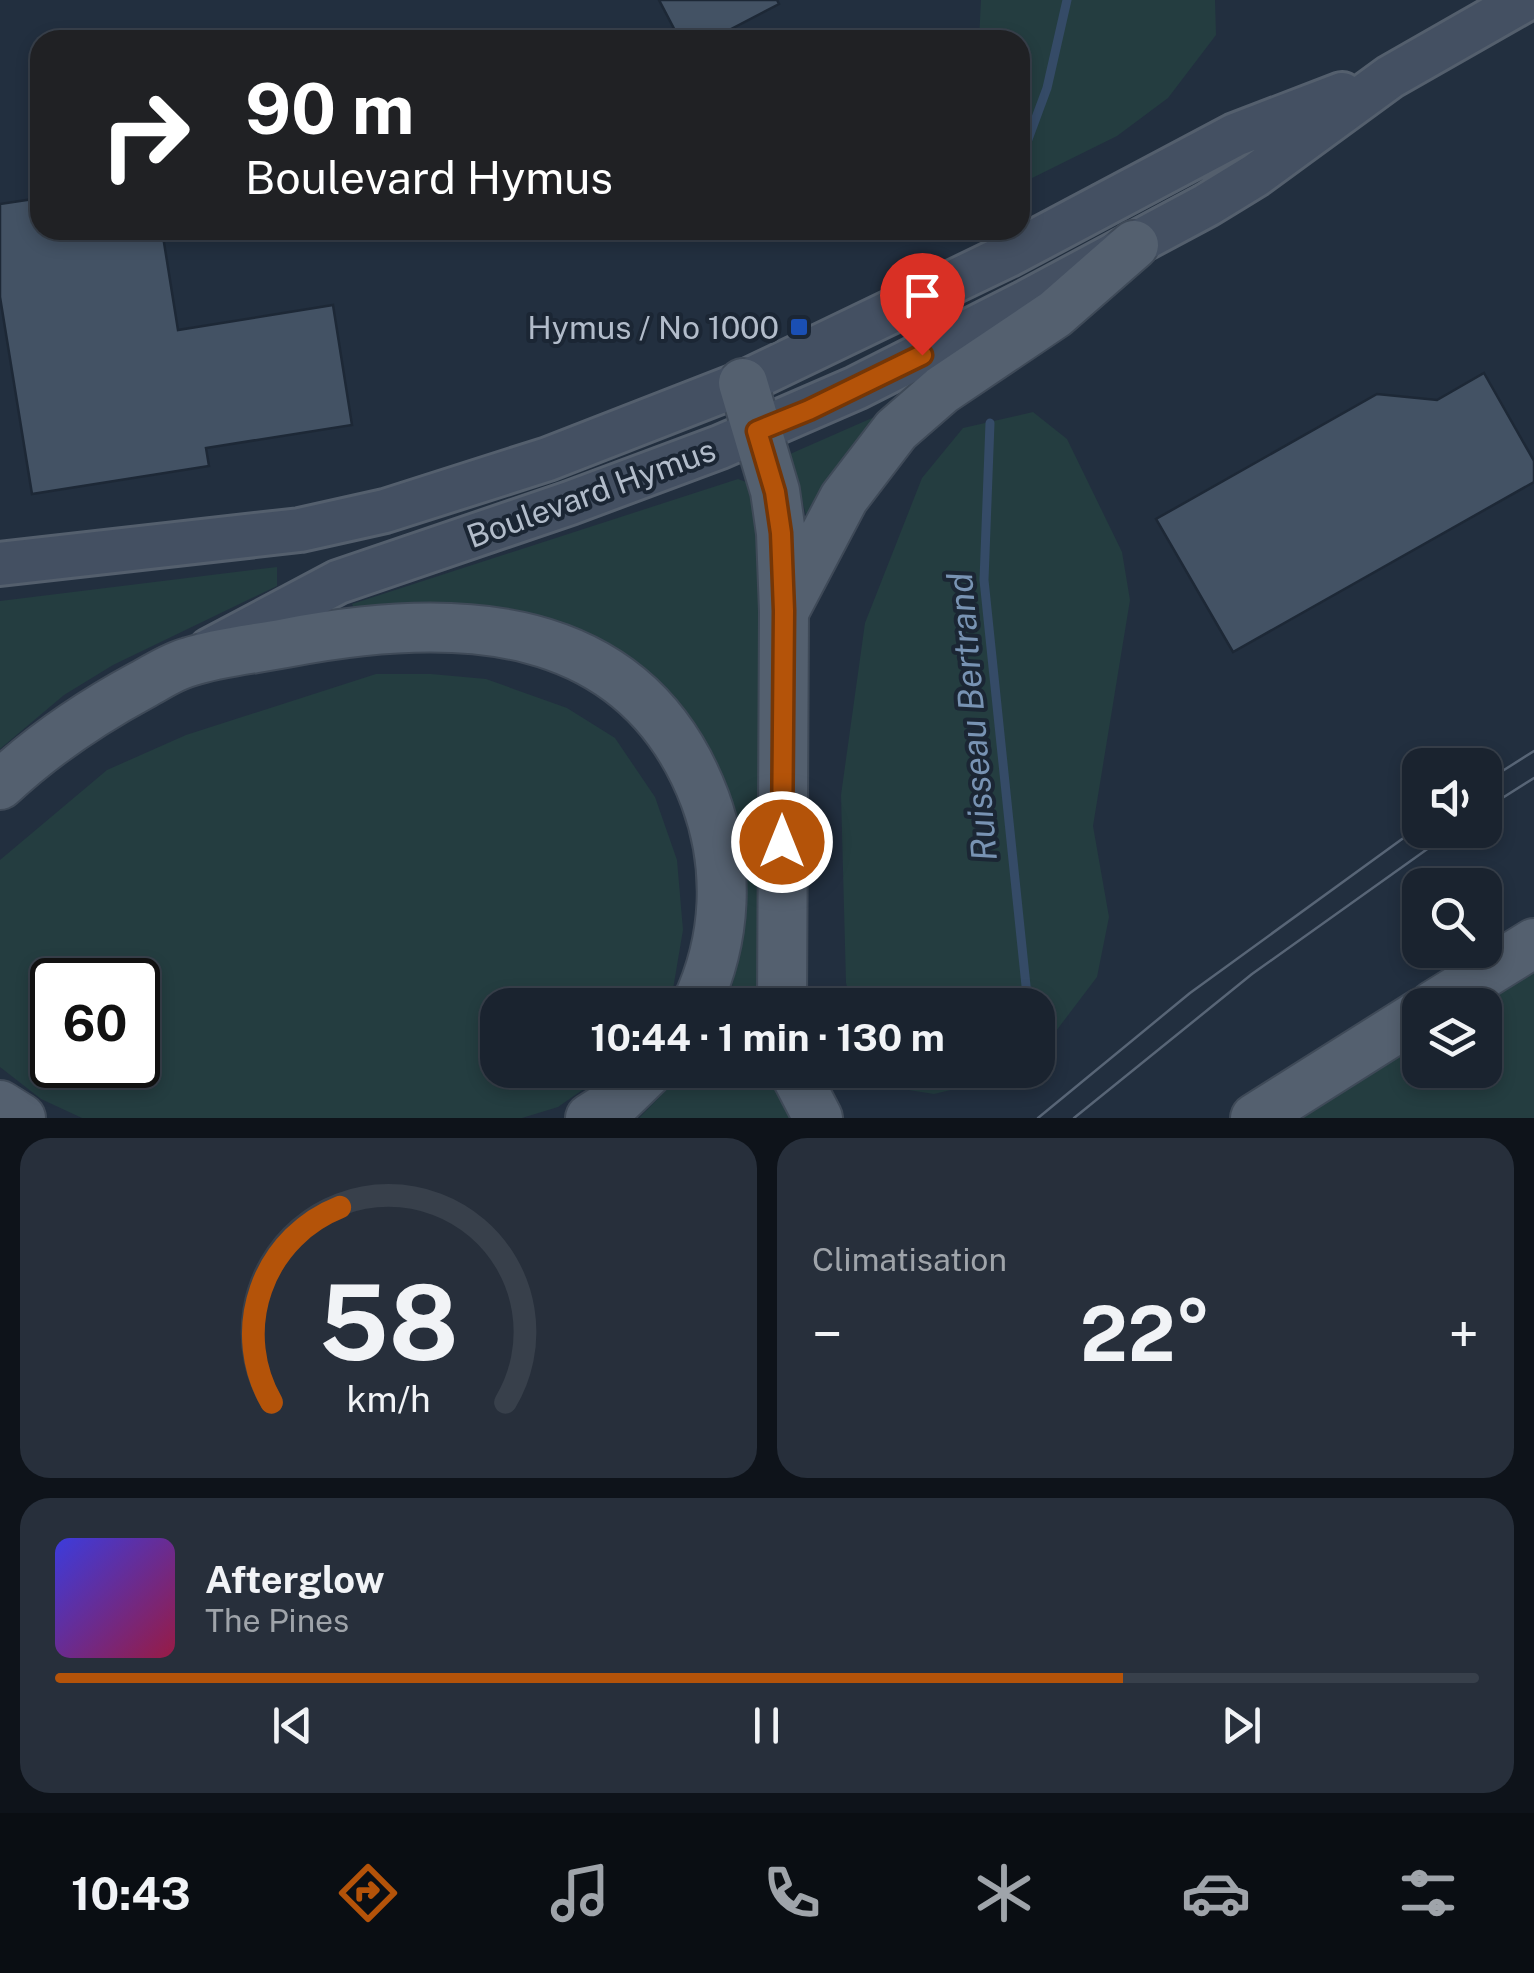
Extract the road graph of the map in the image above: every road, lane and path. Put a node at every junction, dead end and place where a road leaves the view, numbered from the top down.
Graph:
1 (1525, 0) edge
2 (1390, 76) junction
3 (1134, 246) junction
4 (742, 383) junction
5 (757, 431) junction
6 (0, 564) edge
7 (784, 611) junction
8 (188, 662) junction
9 (0, 785) edge
10 (1534, 942) edge
11 (703, 988) edge
12 (782, 988) edge
13 (1461, 988) edge
14 (1402, 1025) edge
15 (631, 1088) edge
16 (802, 1088) edge
17 (0, 1105) edge
18 (21, 1118) edge
19 (590, 1118) edge
20 (818, 1118) edge
21 (1255, 1118) edge

1 - 2 street, Boulevard Hymus
2 - 3 street, Boulevard Hymus
2 - 4 street, Boulevard Hymus
3 - 5 street, Boulevard Hymus
3 - 7 main road
4 - 5 main road
4 - 6 street, Boulevard Hymus
5 - 7 main road
5 - 8 street, Boulevard Hymus
7 - 12 main road
8 - 9 main road, Boulevard Hymus
8 - 11 main road
10 - 13 main road
14 - 21 main road
15 - 19 main road
16 - 20 main road
17 - 18 main road

